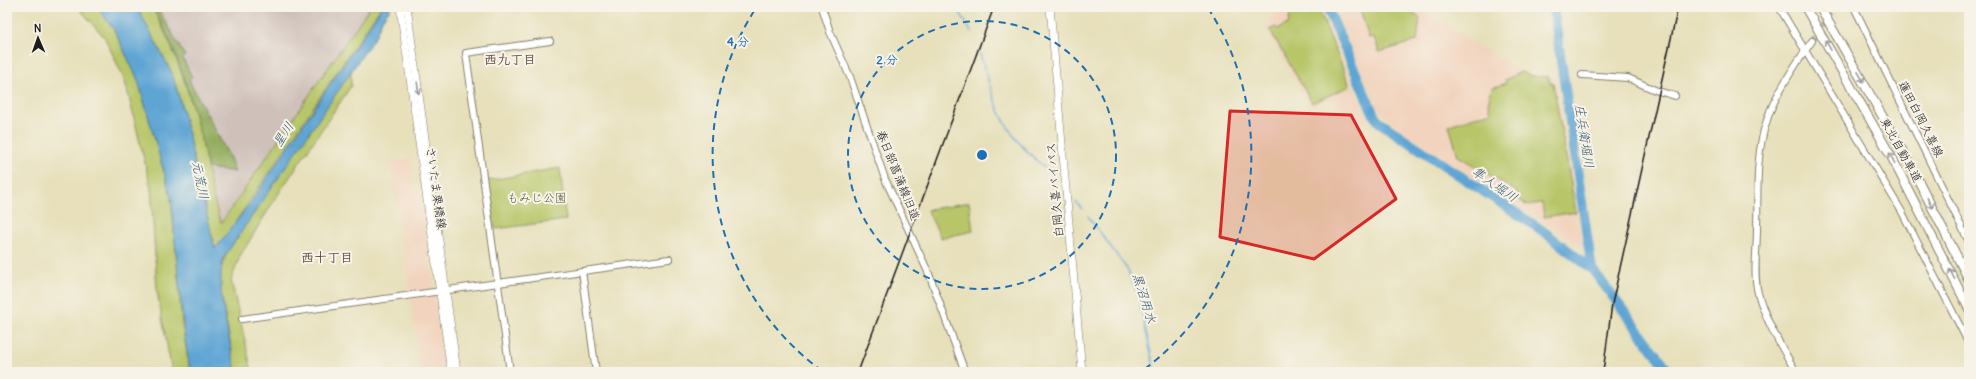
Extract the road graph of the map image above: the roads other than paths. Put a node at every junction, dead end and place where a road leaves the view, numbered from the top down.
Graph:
1 (405, 7) edge
2 (822, 7) edge
3 (1050, 7) edge
4 (1779, 7) edge
5 (1805, 7) edge
6 (1820, 7) edge
7 (1854, 7) edge
8 (550, 41) dead end
9 (1812, 41) tunnel mouth
10 (1806, 50) junction
11 (1582, 75) dead end
12 (1675, 96) dead end
13 (1969, 242) edge
14 (669, 259) dead end
15 (582, 271) junction
16 (1969, 280) edge
17 (498, 282) junction
18 (442, 290) junction
19 (1969, 309) edge
20 (242, 319) dead end
21 (1969, 344) edge
22 (451, 372) edge
23 (457, 372) edge
24 (510, 372) edge
25 (596, 372) edge
26 (965, 372) edge
27 (1082, 372) edge
28 (1796, 372) edge

1 -> 18 main road, さいたま栗橋線
1 - 18 main road, さいたま栗橋線
2 - 26 street, 春日部菖蒲線旧道
3 - 27 main road, 白岡久喜バイパス
4 - 10 street
19 -> 5 highway, 東北自動車道
6 -> 16 highway, 東北自動車道
7 - 13 street, 蓮田白岡久喜線
8 - 17 street
9 - 10 street
10 - 21 street
10 - 28 street
11 - 12 street
14 - 15 street
15 - 17 street
15 - 25 street
17 - 18 street
17 - 24 street
18 - 20 street
18 - 22 main road, さいたま栗橋線
18 - 23 main road, さいたま栗橋線

